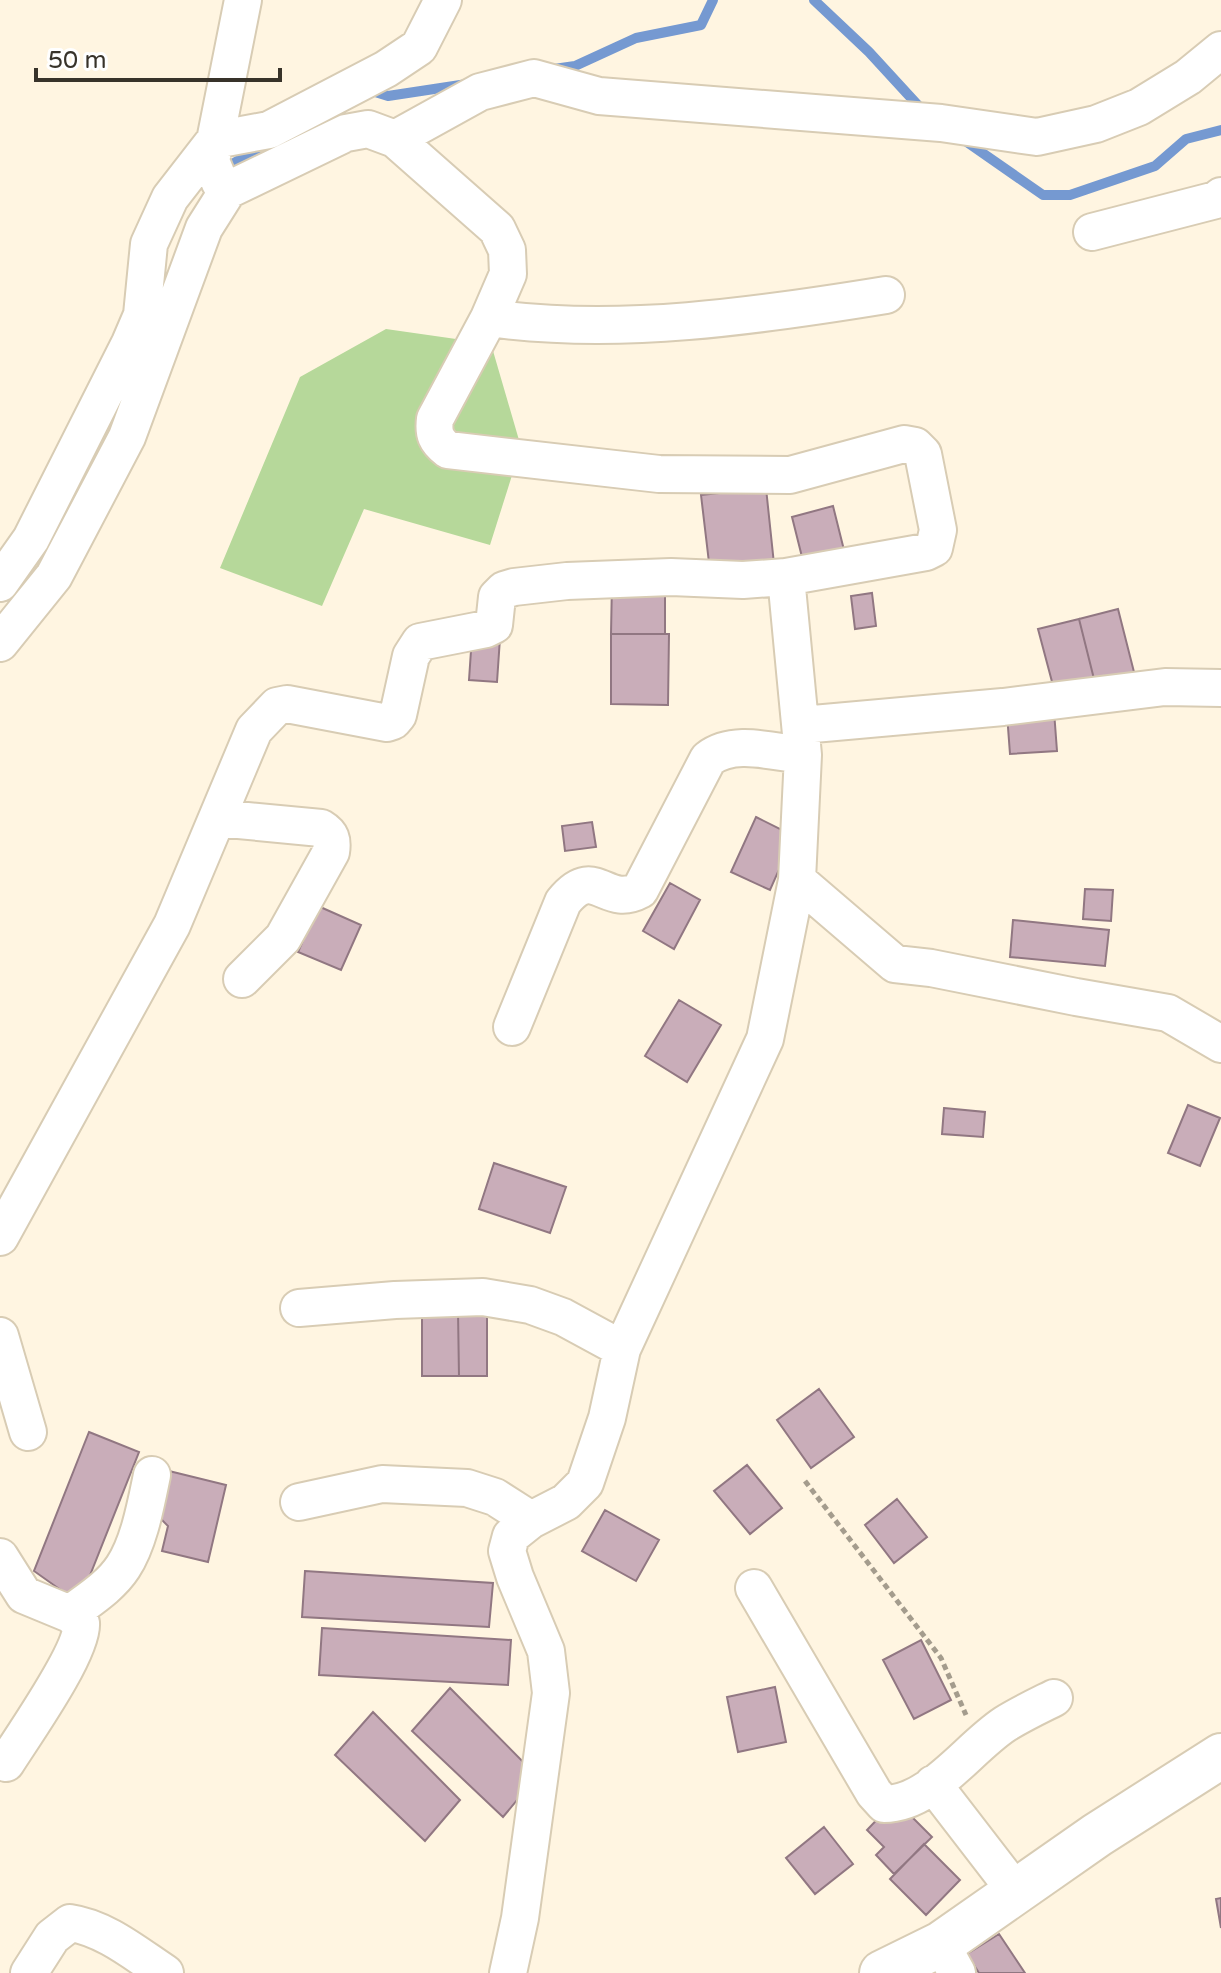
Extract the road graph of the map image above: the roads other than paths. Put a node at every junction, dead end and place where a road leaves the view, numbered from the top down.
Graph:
1 (243, 0) edge
2 (443, 0) edge
3 (1221, 50) edge
4 (395, 139) junction
5 (219, 168) junction
6 (1221, 196) edge
7 (1092, 232) dead end
8 (886, 295) dead end
9 (489, 318) junction
10 (786, 577) junction
11 (0, 583) edge
12 (0, 643) edge
13 (1221, 688) edge
14 (802, 740) junction
15 (217, 818) junction
16 (797, 880) junction
17 (242, 979) dead end
18 (512, 1027) dead end
19 (1221, 1044) edge
20 (0, 1237) edge
21 (299, 1308) dead end
22 (0, 1336) edge
23 (622, 1349) junction
24 (28, 1432) dead end
25 (152, 1475) dead end
26 (299, 1502) dead end
27 (531, 1520) junction
28 (0, 1557) edge
29 (754, 1588) dead end
30 (70, 1614) junction
31 (1054, 1698) dead end
32 (1221, 1756) edge
33 (6, 1763) dead end
34 (933, 1784) junction
35 (1017, 1893) junction
36 (949, 1959) edge
37 (29, 1973) edge
38 (165, 1973) edge
39 (508, 1973) edge
40 (882, 1973) edge

1 - 5 street
2 - 5 street
3 - 4 street
4 - 5 street
4 - 9 street
5 - 11 street
5 - 12 street
6 - 7 street
8 - 9 street
9 - 10 street
10 - 14 street
10 - 15 street
13 - 14 street
14 - 16 street
14 - 18 street
15 - 17 street
15 - 20 street
16 - 19 street
16 - 23 street
21 - 23 street
22 - 24 street
23 - 27 street
25 - 30 street
26 - 27 street
27 - 39 street
28 - 30 street
29 - 34 street
30 - 33 street
31 - 34 street
32 - 35 street
34 - 35 street
35 - 36 street
36 - 40 street
37 - 38 street

